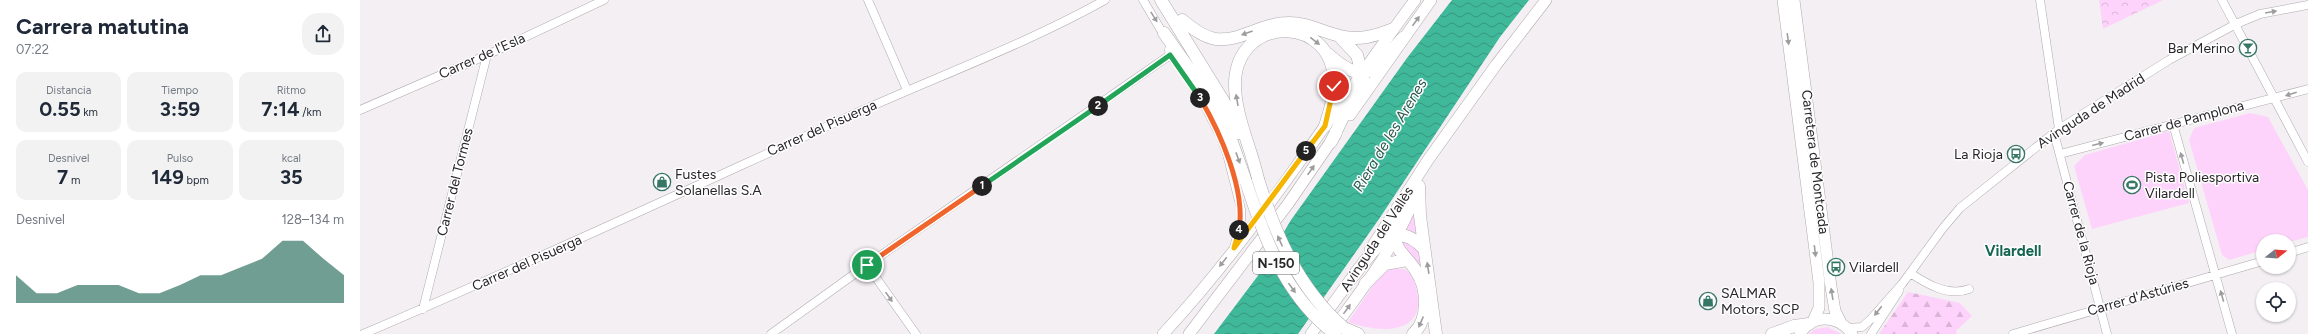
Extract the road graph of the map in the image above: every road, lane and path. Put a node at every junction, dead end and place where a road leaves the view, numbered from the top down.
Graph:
1 (604, 0) edge
2 (868, 0) edge
3 (1104, 0) edge
4 (1143, 0) edge
5 (1152, 0) edge
6 (1162, 0) edge
7 (1170, 0) edge
8 (1415, 0) edge
9 (1431, 0) edge
10 (1546, 0) edge
11 (1783, 0) edge
12 (1794, 0) edge
13 (2040, 0) edge
14 (2222, 0) edge
15 (2308, 5) edge
16 (1182, 20) junction
17 (2236, 24) junction
18 (1393, 29) junction
19 (1164, 33) junction
20 (1339, 36) junction
21 (1404, 37) junction
22 (1327, 53) junction
23 (486, 55) junction
24 (1170, 55) junction
25 (1362, 73) junction
26 (2308, 89) edge
27 (906, 90) junction
28 (1210, 98) junction
29 (2275, 99) junction
30 (1224, 102) junction
31 (360, 110) edge
32 (2173, 124) junction
33 (1325, 126) junction
34 (2057, 131) junction
35 (1331, 142) junction
36 (1442, 142) junction
37 (2060, 154) junction
38 (2308, 162) edge
39 (1258, 178) junction
40 (1419, 186) junction
41 (1402, 202) junction
42 (1395, 237) junction
43 (2308, 247) edge
44 (1234, 248) junction
45 (1424, 249) junction
46 (2296, 251) edge
47 (1407, 260) junction
48 (2256, 263) edge
49 (867, 265) junction
50 (1910, 272) junction
51 (1354, 275) junction
52 (2216, 275) junction
53 (1365, 284) junction
54 (1902, 284) junction
55 (1969, 289) dead end
56 (2100, 307) junction
57 (423, 308) junction
58 (1811, 323) junction
59 (1847, 328) edge
60 (1344, 332) edge
61 (364, 334) edge
62 (771, 334) edge
63 (916, 334) edge
64 (1163, 334) edge
65 (1189, 334) edge
66 (1311, 334) edge
67 (1329, 334) edge
68 (1358, 334) edge
69 (1413, 334) edge
70 (1436, 334) edge
71 (1772, 334) edge
72 (1800, 334) edge
73 (1871, 334) edge
74 (2013, 334) edge
75 (2107, 334) edge
76 (2232, 334) edge

1 - 23 street, Carrer de l'Esla
2 - 27 street
3 - 27 street, Carrer del Pisuerga
4 -> 19 street
5 - 28 main road, N-150
6 - 30 main road, N-150
7 - 16 main road
8 - 18 main road
21 -> 9 main road
10 - 36 main road, Avinguda del Vallès
11 -> 58 main road, Carretera de Montcada
59 -> 12 main road, Carretera de Montcada
13 - 34 street, Carrer de la Rioja
14 - 17 street
17 -> 15 street, Avinguda de Madrid
20 -> 16 main road
16 - 30 main road
17 - 29 street
17 - 34 street, Avinguda de Madrid
18 - 20 main road
18 - 25 main road
19 - 24 street
19 - 28 main road
20 - 25 main road
21 - 25 main road
21 - 35 main road
22 - 25 main road
22 - 33 main road
39 -> 22 main road
23 - 31 street, Carrer de l'Esla
23 - 57 street, Carrer del Tormes
24 - 44 street
24 - 49 street
25 - 33 main road
25 - 35 main road
26 -> 29 street, Carrer de Pamplona
27 - 57 street, Carrer del Pisuerga
28 -> 60 main road, N-150, bridge
29 - 32 street, Carrer de Pamplona
29 - 38 street
30 - 39 main road, N-150
37 -> 32 street, Carrer de Pamplona
52 -> 32 street
33 - 44 main road
34 - 37 street, Carrer de la Rioja
34 - 50 street, Avinguda de Madrid
65 -> 35 main road
36 - 40 main road, Avinguda del Vallès
36 - 41 main road, Avinguda del Vallès
37 - 56 street, Carrer de la Rioja
60 -> 39 main road, N-150, bridge
40 - 42 main road, Avinguda del Vallès
40 - 45 main road
41 - 42 main road
41 - 51 main road, Avinguda del Vallès
42 - 45 main road
42 - 47 main road
42 - 51 main road
42 - 53 main road, Avinguda del Vallès
43 - 46 street
44 -> 64 main road
70 -> 45 main road
47 - 53 main road
47 -> 69 main road
48 - 52 street, Carrer d'Astúries
49 - 62 street
49 -> 63 street
50 - 54 street, Avinguda de Madrid
50 - 55 street
51 - 66 main road, Avinguda del Vallès
52 - 56 street, Carrer d'Astúries
76 -> 52 street
67 -> 53 main road, Avinguda del Vallès
54 -> 59 street, Avinguda de Madrid
54 - 73 street, Avinguda de Madrid
56 - 74 street, Carrer d'Astúries
56 - 75 street, Carrer de la Rioja
57 - 61 street, Carrer del Pisuerga
58 - 59 main road
58 - 71 main road
58 - 72 main road
60 - 68 main road

